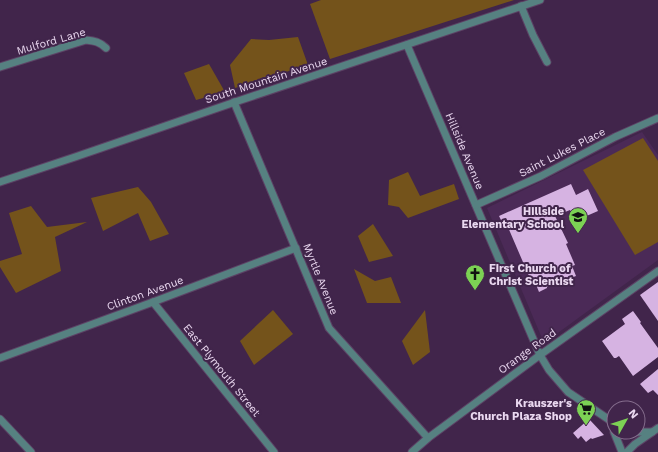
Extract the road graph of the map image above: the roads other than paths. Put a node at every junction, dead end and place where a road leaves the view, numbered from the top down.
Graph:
1 (540, 0) edge
2 (521, 6) junction
3 (407, 45) junction
4 (106, 48) dead end
5 (547, 62) dead end
6 (0, 67) edge
7 (234, 102) junction
8 (658, 118) edge
9 (0, 182) edge
10 (476, 206) junction
11 (296, 248) junction
12 (658, 271) edge
13 (153, 302) junction
14 (540, 355) junction
15 (0, 358) edge
16 (601, 415) junction
17 (606, 418) edge
18 (0, 419) edge
19 (606, 422) edge
20 (657, 429) edge
21 (646, 433) edge
22 (428, 438) junction
23 (618, 440) edge
24 (619, 440) edge
25 (631, 448) edge
26 (31, 452) edge
27 (274, 452) edge
28 (412, 452) edge
29 (622, 452) edge

1 - 2 street, South Mountain Avenue
2 - 3 street, South Mountain Avenue
2 - 5 street
3 - 7 street, South Mountain Avenue
3 - 10 street, Hillside Avenue
4 - 6 street, Mulford Lane
7 - 9 street, South Mountain Avenue
7 - 11 street, Myrtle Avenue
8 - 10 street, Saint Lukes Place
10 - 14 street, Hillside Avenue
11 - 13 street, Clinton Avenue
11 - 22 street, Myrtle Avenue
12 - 14 street, Orange Road
13 - 15 street, Clinton Avenue
13 - 27 street, East Plymouth Street
14 - 16 street, Hillside Avenue
14 - 22 street, Orange Road
16 - 17 street
16 - 19 street
18 - 26 street
20 - 21 street
20 - 25 street
22 - 28 street, Orange Road
23 - 29 street
24 - 25 street

